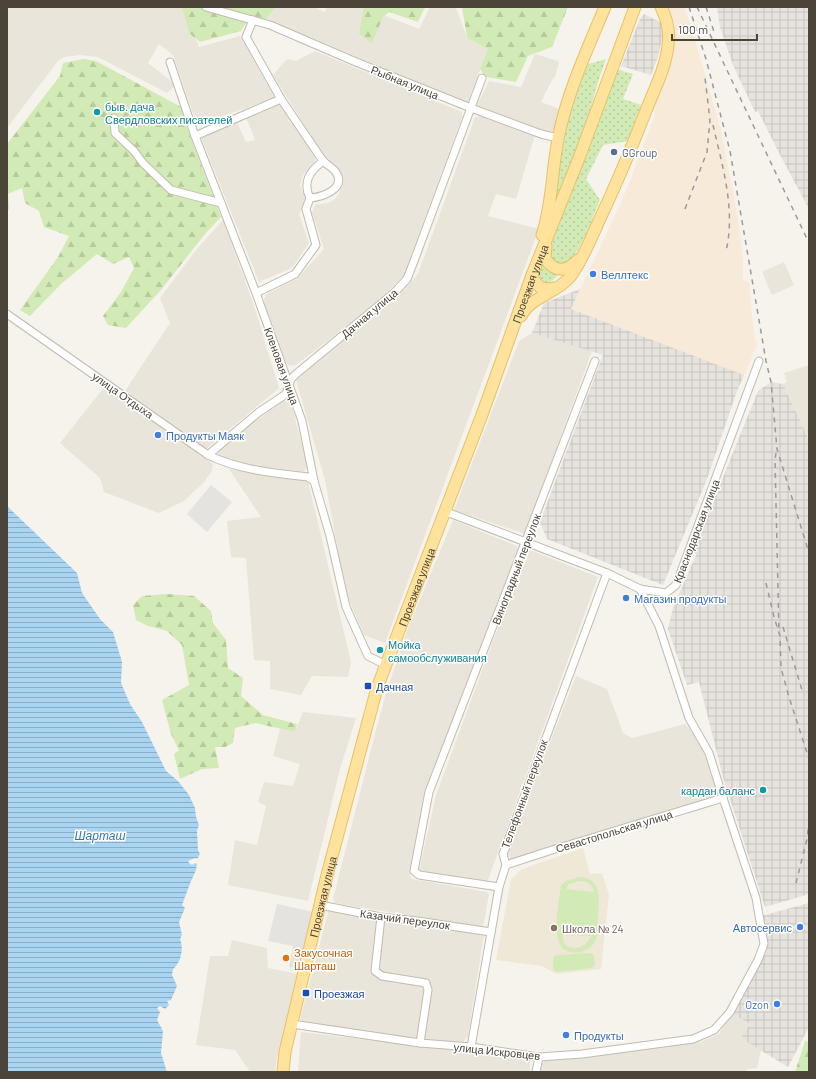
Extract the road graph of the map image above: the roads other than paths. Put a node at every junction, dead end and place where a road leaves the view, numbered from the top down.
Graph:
1 (206, 7) edge
2 (605, 7) edge
3 (635, 7) edge
4 (661, 7) edge
5 (253, 20) junction
6 (170, 62) dead end
7 (482, 78) dead end
8 (281, 99) junction
9 (471, 108) junction
10 (114, 118) dead end
11 (195, 136) junction
12 (558, 138) junction
13 (323, 161) junction
14 (310, 198) junction
15 (222, 203) junction
16 (549, 235) junction
17 (585, 252) junction
18 (534, 271) junction
19 (557, 287) junction
20 (256, 293) junction
21 (7, 314) edge
22 (512, 331) junction
23 (595, 361) dead end
24 (759, 361) dead end
25 (289, 387) junction
26 (208, 455) junction
27 (314, 481) junction
28 (444, 511) junction
29 (526, 543) junction
30 (607, 573) junction
31 (640, 589) junction
32 (386, 665) junction
33 (723, 798) junction
34 (506, 865) junction
35 (499, 887) junction
36 (320, 905) junction
37 (381, 917) junction
38 (491, 932) junction
39 (292, 1024) junction
40 (420, 1043) junction
41 (471, 1047) junction
42 (539, 1056) junction
43 (283, 1072) edge
44 (536, 1072) edge

1 - 5 street, Рыбная улица
2 - 12 main road
3 - 16 main road, Проезжая улица
4 - 17 main road
5 - 8 street
5 - 9 street, Рыбная улица
6 - 11 street, Кленовая улица
7 - 9 street, Дачная улица
8 - 11 street
8 - 13 street
9 - 12 street, Рыбная улица
9 - 25 street, Дачная улица
10 - 15 street
11 - 15 street, Кленовая улица
12 - 18 main road
13 - 14 street
13 - 14 street
14 - 20 street
15 - 20 street, Кленовая улица
16 - 17 main road
16 - 18 main road, Проезжая улица
17 - 19 main road
18 - 19 main road
18 - 22 main road, Проезжая улица
19 - 22 main road
20 - 25 street, Кленовая улица
21 - 26 street, улица Отдыха
22 - 28 main road, Проезжая улица
23 - 29 street, Виноградный переулок
24 - 31 street, Краснодарская улица
25 - 26 street, Дачная улица
25 - 27 street, Кленовая улица
26 - 27 street, улица Отдыха
27 - 32 street, Кленовая улица
28 - 29 street, Краснодарская улица
28 - 32 main road, Проезжая улица
29 - 30 street, Краснодарская улица
29 - 35 street, Виноградный переулок
30 - 31 street, Краснодарская улица
30 - 34 street, Телефонный переулок
31 - 33 street
32 - 36 main road, Проезжая улица
33 - 34 street, Севастопольская улица
33 - 42 street, улица Искровцев
34 - 35 street, Телефонный переулок
35 - 38 street, Телефонный переулок
36 - 37 street, Казачий переулок
36 - 39 main road, Проезжая улица
37 - 38 street, Казачий переулок
37 - 40 street
38 - 41 street, Телефонный переулок
39 - 40 street, улица Искровцев
39 - 43 main road, Проезжая улица
40 - 41 street, улица Искровцев
41 - 42 street, улица Искровцев
42 - 44 street

